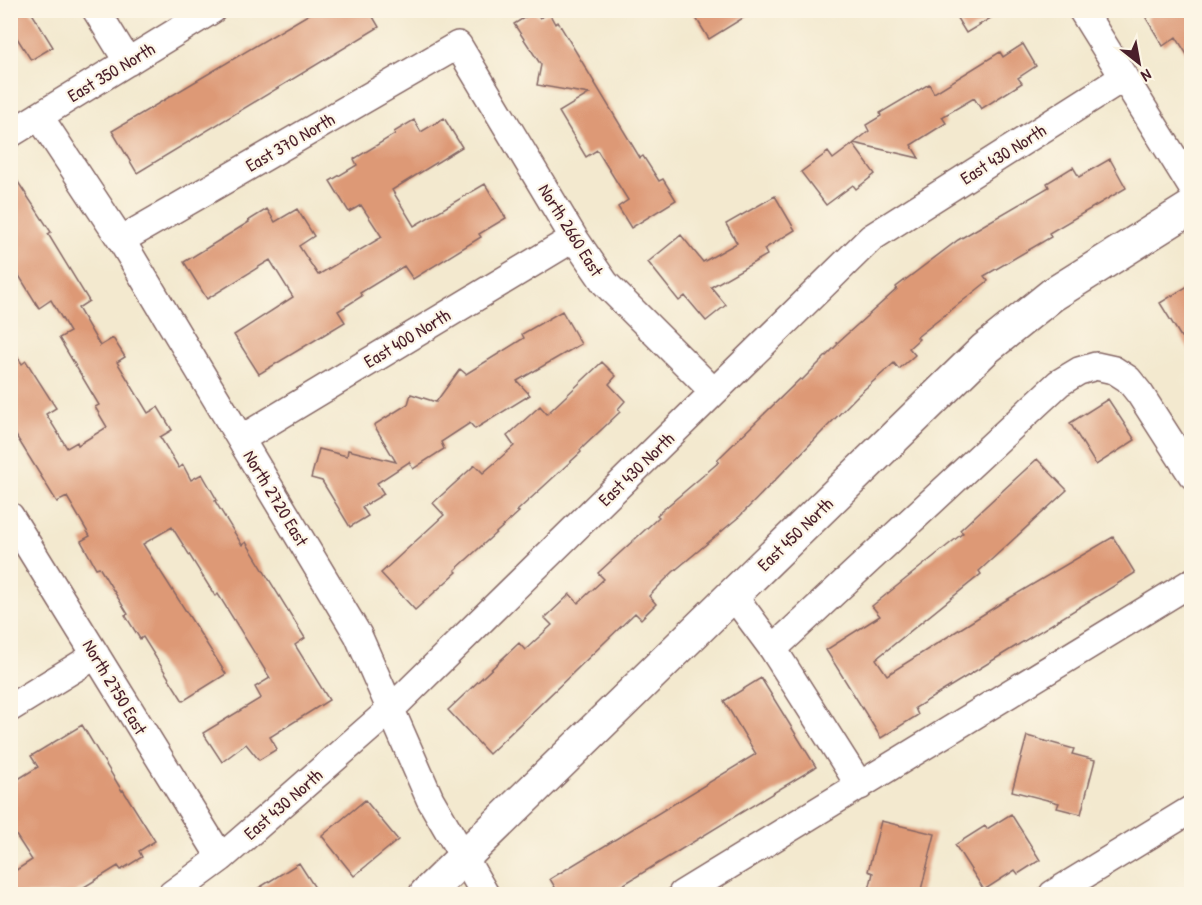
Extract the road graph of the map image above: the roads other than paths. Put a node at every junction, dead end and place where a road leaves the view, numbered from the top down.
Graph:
1 (96, 10) edge
2 (212, 10) edge
3 (1082, 10) edge
4 (458, 45) joint
5 (128, 62) junction
6 (1124, 77) junction
7 (39, 116) junction
8 (10, 134) edge
9 (1191, 187) edge
10 (1191, 207) edge
11 (574, 238) junction
12 (121, 240) junction
13 (714, 392) junction
14 (241, 439) junction
15 (1191, 475) edge
16 (10, 516) edge
17 (1191, 582) edge
18 (733, 595) junction
19 (773, 649) junction
20 (96, 655) junction
21 (10, 708) edge
22 (391, 709) junction
23 (860, 786) junction
24 (1191, 809) edge
25 (221, 858) junction
26 (463, 858) junction
27 (172, 894) edge
28 (426, 894) edge
29 (485, 894) edge
30 (682, 894) edge
31 (1053, 894) edge

1 - 5 street
2 - 5 street, East 350 North
3 - 6 street
4 - 11 street, North 2660 East
4 - 12 street, East 370 North
5 - 7 street, East 350 North
6 - 9 street
6 - 13 street, East 430 North
7 - 8 street, East 350 North
7 - 12 street, North 2720 East
10 - 18 street, East 450 North
11 - 13 street, North 2660 East
11 - 14 street, East 400 North
12 - 14 street, North 2720 East
13 - 22 street, East 430 North
14 - 22 street, North 2720 East
15 - 19 street
16 - 20 street, North 2750 East
17 - 23 street
18 - 19 street
18 - 26 street, East 450 North
19 - 23 street
20 - 21 street
20 - 25 street, North 2750 East
22 - 25 street, East 430 North
22 - 26 street, North 2720 East
23 - 30 street
24 - 31 street
25 - 27 street, East 430 North
26 - 28 street, East 450 North
26 - 29 street, North 2720 East

